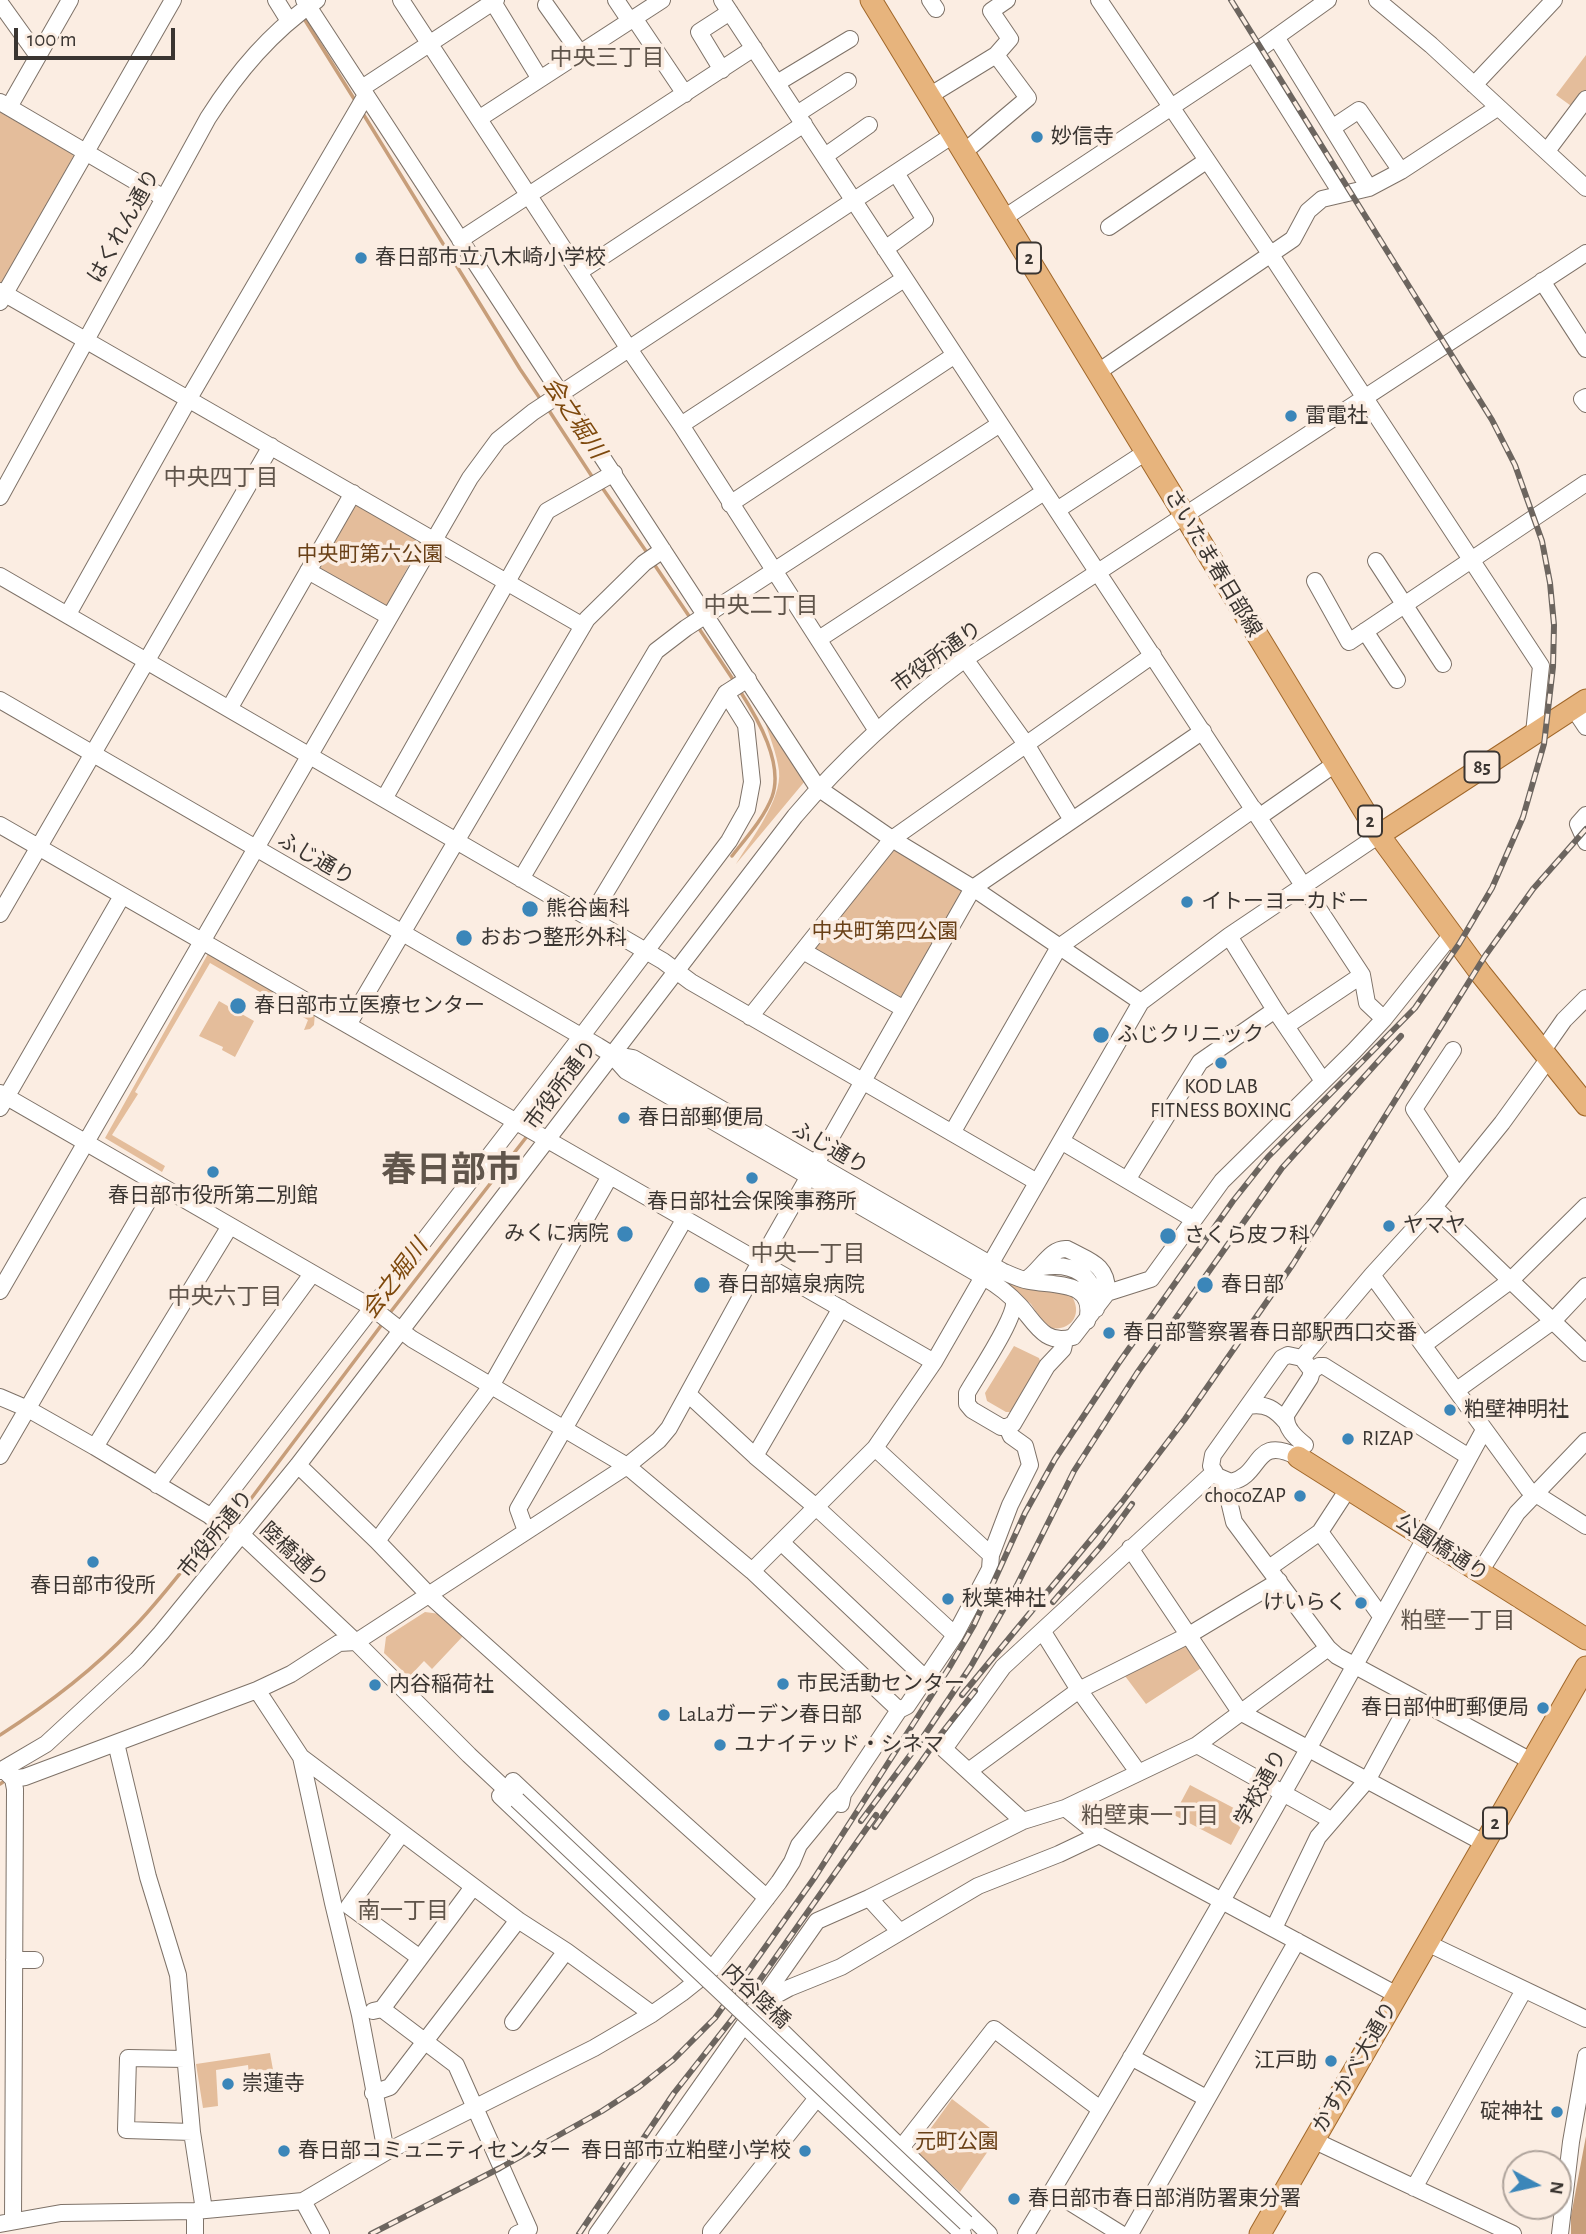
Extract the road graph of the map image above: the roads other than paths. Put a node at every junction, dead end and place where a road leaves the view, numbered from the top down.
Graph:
1 (70, 0) edge
2 (173, 0) edge
3 (276, 0) edge
4 (401, 0) edge
5 (616, 0) edge
6 (662, 0) edge
7 (871, 0) edge
8 (1007, 0) edge
9 (1099, 0) edge
10 (1328, 0) edge
11 (1377, 0) edge
12 (1554, 0) edge
13 (494, 1) edge
14 (0, 3) edge
15 (546, 5) dead end
16 (726, 6) edge
17 (1396, 6) edge
18 (470, 7) edge
19 (303, 9) edge
20 (632, 20) junction
21 (1276, 37) junction
22 (850, 39) dead end
23 (429, 44) junction
24 (754, 48) junction
25 (580, 53) junction
26 (1253, 53) junction
27 (996, 55) junction
28 (38, 56) junction
29 (722, 69) junction
30 (540, 79) junction
31 (848, 81) dead end
32 (777, 83) junction
33 (1474, 85) junction
34 (685, 94) junction
35 (929, 96) junction
36 (362, 99) junction
37 (1586, 99) edge
38 (4, 105) edge
39 (1170, 108) junction
40 (1497, 108) junction
41 (480, 118) junction
42 (801, 119) junction
43 (869, 125) dead end
44 (1332, 128) junction
45 (958, 143) junction
46 (1547, 151) junction
47 (86, 153) junction
48 (825, 156) junction
49 (1206, 162) junction
50 (1401, 171) junction
51 (896, 173) junction
52 (1368, 188) junction
53 (1586, 188) edge
54 (1341, 193) junction
55 (530, 196) junction
56 (164, 198) junction
57 (855, 201) junction
58 (1004, 218) junction
59 (1109, 227) dead end
60 (460, 240) junction
61 (885, 249) junction
62 (1586, 253) edge
63 (1271, 255) junction
64 (579, 272) junction
65 (904, 279) junction
66 (1542, 281) junction
67 (2, 296) edge
68 (86, 340) junction
69 (629, 349) junction
70 (1586, 349) edge
71 (955, 355) junction
72 (1098, 372) junction
73 (557, 396) junction
74 (1365, 397) junction
75 (1586, 397) edge
76 (188, 400) junction
77 (1586, 404) edge
78 (1000, 424) junction
79 (681, 425) junction
80 (271, 446) junction
81 (1146, 452) junction
82 (610, 475) junction
83 (1586, 483) edge
84 (1044, 492) junction
85 (353, 493) junction
86 (0, 497) edge
87 (730, 503) junction
88 (1057, 510) junction
89 (1185, 516) junction
90 (434, 540) junction
91 (661, 552) junction
92 (1469, 560) junction
93 (1376, 561) dead end
94 (774, 570) junction
95 (308, 571) junction
96 (1099, 573) junction
97 (0, 576) edge
98 (1315, 581) dead end
99 (507, 582) junction
100 (1403, 605) junction
101 (68, 614) junction
102 (388, 616) junction
103 (704, 617) junction
104 (583, 626) junction
105 (1365, 631) junction
106 (819, 639) junction
107 (1153, 655) junction
108 (965, 659) junction
109 (146, 662) junction
110 (1443, 664) dead end
111 (1397, 680) dead end
112 (737, 686) junction
113 (0, 700) edge
114 (1580, 705) edge
115 (229, 709) junction
116 (1586, 727) edge
117 (877, 731) junction
118 (1203, 731) junction
119 (1534, 733) junction
120 (1026, 744) junction
121 (94, 755) junction
122 (310, 757) junction
123 (1335, 764) junction
124 (818, 788) junction
125 (384, 799) junction
126 (1256, 813) junction
127 (1586, 815) edge
128 (1072, 820) junction
129 (0, 825) edge
130 (1379, 835) junction
131 (892, 839) junction
132 (455, 840) junction
133 (1586, 842) edge
134 (38, 848) junction
135 (257, 849) junction
136 (522, 879) junction
137 (1304, 886) junction
138 (973, 888) junction
139 (122, 896) junction
140 (0, 914) edge
141 (590, 918) junction
142 (402, 933) junction
143 (1452, 934) junction
144 (1229, 936) junction
145 (204, 942) junction
146 (1059, 947) junction
147 (803, 951) junction
148 (659, 959) junction
149 (1362, 975) junction
150 (1586, 998) edge
151 (1142, 1002) junction
152 (904, 1009) junction
153 (1275, 1010) junction
154 (750, 1017) junction
155 (1384, 1019) junction
156 (348, 1025) junction
157 (1286, 1026) junction
158 (584, 1038) junction
159 (1453, 1050) dead end
160 (607, 1052) junction
161 (1546, 1054) junction
162 (863, 1081) junction
163 (1323, 1081) junction
164 (2, 1099) edge
165 (1586, 1105) edge
166 (517, 1123) junction
167 (952, 1133) junction
168 (542, 1138) junction
169 (1060, 1141) junction
170 (87, 1142) junction
171 (812, 1170) junction
172 (610, 1176) junction
173 (1458, 1176) junction
174 (1127, 1180) junction
175 (1037, 1182) junction
176 (158, 1184) junction
177 (1586, 1206) edge
178 (1434, 1207) junction
179 (1193, 1219) junction
180 (684, 1220) junction
181 (230, 1226) junction
182 (760, 1262) junction
183 (1042, 1267) junction
184 (986, 1270) junction
185 (312, 1274) junction
186 (1373, 1275) junction
187 (1025, 1280) junction
188 (1510, 1281) junction
189 (1586, 1286) edge
190 (0, 1292) edge
191 (1107, 1293) junction
192 (1014, 1300) junction
193 (841, 1308) junction
194 (374, 1310) junction
195 (1092, 1315) junction
196 (1553, 1321) junction
197 (396, 1328) junction
198 (1065, 1340) junction
199 (1425, 1344) junction
200 (1586, 1353) edge
201 (934, 1362) junction
202 (1307, 1364) junction
203 (491, 1385) junction
204 (1457, 1390) junction
205 (688, 1394) junction
206 (0, 1397) edge
207 (1248, 1406) junction
208 (27, 1409) junction
209 (1286, 1422) junction
210 (1007, 1427) junction
211 (565, 1428) junction
212 (1484, 1430) junction
213 (1586, 1441) edge
214 (95, 1447) junction
215 (875, 1448) junction
216 (1302, 1451) junction
217 (0, 1456) edge
218 (755, 1456) junction
219 (1469, 1457) junction
220 (298, 1465) junction
221 (627, 1466) junction
222 (1219, 1476) junction
223 (157, 1485) junction
224 (1348, 1489) junction
225 (1535, 1494) junction
226 (816, 1507) junction
227 (214, 1519) junction
228 (1586, 1526) edge
229 (526, 1531) junction
230 (237, 1532) junction
231 (1320, 1532) junction
232 (1429, 1533) junction
233 (377, 1541) junction
234 (781, 1542) junction
235 (1129, 1548) junction
236 (992, 1555) junction
237 (1485, 1564) junction
238 (751, 1572) junction
239 (1274, 1574) junction
240 (429, 1595) junction
241 (1381, 1616) junction
242 (1586, 1627) edge
243 (1043, 1632) junction
244 (955, 1635) junction
245 (1189, 1635) junction
246 (1586, 1639) edge
247 (356, 1642) junction
248 (1328, 1648) junction
249 (1354, 1666) junction
250 (1586, 1667) edge
251 (925, 1677) junction
252 (257, 1690) junction
253 (1079, 1690) junction
254 (1412, 1698) junction
255 (898, 1710) junction
256 (1240, 1712) junction
257 (116, 1743) junction
258 (1197, 1745) junction
259 (1307, 1749) junction
260 (469, 1755) junction
261 (301, 1757) junction
262 (1531, 1761) junction
263 (970, 1770) junction
264 (4, 1771) edge
265 (1139, 1772) junction
266 (1368, 1779) junction
267 (1283, 1793) junction
268 (517, 1800) joint
269 (1065, 1808) junction
270 (1331, 1820) junction
271 (1023, 1821) junction
272 (402, 1833) junction
273 (1099, 1835) junction
274 (1484, 1843) junction
275 (7, 1873) edge
276 (473, 1887) junction
277 (767, 1898) junction
278 (869, 1898) junction
279 (7, 1901) edge
280 (1222, 1902) junction
281 (333, 1903) junction
282 (349, 1906) junction
283 (518, 1920) junction
284 (1274, 1928) junction
285 (900, 1932) junction
286 (1297, 1941) junction
287 (7, 1942) edge
288 (1427, 1943) junction
289 (566, 1951) junction
290 (420, 1958) junction
291 (35, 1960) dead end
292 (9, 1966) edge
293 (712, 1969) junction
294 (695, 1981) junction
295 (7, 1988) edge
296 (1524, 1990) junction
297 (1397, 1994) junction
298 (760, 2005) junction
299 (382, 2009) junction
300 (652, 2014) junction
301 (360, 2015) junction
302 (1586, 2019) edge
303 (513, 2022) dead end
304 (745, 2026) junction
305 (426, 2041) junction
306 (1586, 2056) edge
307 (1131, 2057) junction
308 (185, 2059) junction
309 (373, 2093) junction
310 (817, 2098) junction
311 (1206, 2098) junction
312 (473, 2108) junction
313 (1100, 2109) junction
314 (192, 2132) junction
315 (1313, 2140) junction
316 (901, 2148) junction
317 (386, 2152) junction
318 (6, 2170) edge
319 (1414, 2188) junction
320 (1052, 2191) junction
321 (303, 2202) junction
322 (200, 2211) junction
323 (5, 2225) edge
324 (968, 2230) edge
325 (195, 2234) edge
326 (321, 2234) edge
327 (517, 2234) edge
328 (597, 2234) edge
329 (711, 2234) edge
330 (989, 2234) edge
331 (1026, 2234) edge
332 (1121, 2234) edge
333 (1130, 2234) edge
334 (1260, 2234) edge
335 (1513, 2234) edge
336 (1560, 2234) edge

1 - 28 street
2 - 47 street
3 - 19 street
4 - 23 street
5 - 20 street
6 - 20 street
7 - 35 main road, さいたま春日部線 / 2
8 - 27 street
9 - 39 street
10 - 21 street
11 - 17 street
12 - 33 street
13 - 18 street
13 - 30 street
14 - 28 street
15 - 25 street
16 - 24 street
16 - 29 street
17 - 33 street
18 - 23 street
19 - 36 street
19 - 56 street, はくれん通り
20 - 25 street
20 - 34 street
21 - 26 street
21 - 44 street
22 - 32 street
23 - 36 street
23 - 41 street
24 - 29 street
24 - 32 street
25 - 30 street
26 - 39 street
26 - 54 street
27 - 35 street
27 - 45 street
28 - 38 street
29 - 34 street
30 - 41 street
31 - 42 street
32 - 42 street
33 - 40 street
34 - 55 street
35 - 45 main road, さいたま春日部線 / 2
36 - 60 street
36 - 76 street
37 - 46 street
38 - 47 street
39 - 49 street
39 - 58 street
40 - 46 street
40 - 50 street
41 - 55 street
42 - 48 street
42 - 64 street
43 - 48 street
44 - 50 street
44 - 52 street
45 - 51 street
45 - 58 main road, さいたま春日部線 / 2
46 - 53 street
47 - 56 street
47 - 67 street
48 - 57 street
49 - 59 street
49 - 63 street
50 - 52 street
51 - 57 street
51 - 61 street
52 - 54 street
54 - 63 street
55 - 60 street
55 - 64 street
56 - 68 street, はくれん通り
57 - 61 street
57 - 69 street
58 - 72 main road, さいたま春日部線 / 2
60 - 73 street
61 - 65 street
62 - 66 street, 市役所通り
63 - 72 street
63 - 74 street
64 - 69 street
65 - 71 street
65 - 79 street
66 - 70 street
66 - 74 street, 市役所通り
67 - 68 street
68 - 76 street
68 - 86 street, はくれん通り
69 - 73 street
69 - 79 street
71 - 78 street
71 - 87 street
72 - 81 main road, さいたま春日部線 / 2
73 - 82 street
73 - 90 street
74 - 89 street, 市役所通り
74 - 92 street
75 - 77 street
76 - 80 street
76 - 101 street
78 - 84 street
78 - 94 street
79 - 87 street
80 - 85 street
80 - 109 street
81 - 88 street
81 - 89 main road, さいたま春日部線 / 2
82 - 91 street
82 - 99 street
83 - 92 street
84 - 88 street
84 - 106 street
85 - 90 street
85 - 95 street
87 - 94 street
88 - 96 street
89 - 96 street, 市役所通り
89 - 123 main road, さいたま春日部線 / 2
90 - 99 street
90 - 102 street
91 - 103 street
91 - 104 street
92 - 100 street
92 - 119 street
93 - 100 street
94 - 103 street
94 - 106 street
95 - 102 street
95 - 115 street
96 - 107 street
96 - 108 street, 市役所通り
97 - 101 street
98 - 105 street
99 - 104 street
99 - 125 street
100 - 105 street
100 - 110 street
101 - 109 street
102 - 122 street
103 - 112 street
103 - 136 street
104 - 132 street
105 - 111 street
106 - 117 street
107 - 118 street
107 - 120 street
108 - 117 street, 市役所通り
108 - 120 street
109 - 115 street
109 - 121 street
112 - 124 street
112 - 141 street
112 - 148 street
113 - 121 street, ふじ通り
114 - 116 street
114 - 119 main road, 85
115 - 122 street
117 - 124 street, 市役所通り
118 - 126 street
118 - 128 street
119 - 130 main road, 85
120 - 128 street
120 - 131 street
121 - 134 street
121 - 135 street, ふじ通り
122 - 125 street
122 - 135 street
123 - 126 street
123 - 130 main road, さいたま春日部線 / 2
124 - 131 street
124 - 148 street, 市役所通り
125 - 132 street
126 - 137 street
126 - 146 street
127 - 133 street
128 - 138 street
129 - 134 street
130 - 137 street
130 - 143 main road, さいたま春日部線 / 2
131 - 138 street
131 - 147 street
132 - 136 street
132 - 142 street
134 - 139 street
134 - 140 street
135 - 142 street, ふじ通り
135 - 145 street
136 - 141 street
137 - 144 street
137 - 149 street
138 - 146 street
138 - 152 street
139 - 145 street
139 - 164 street
141 - 148 street
142 - 156 street
142 - 158 street, ふじ通り
143 - 155 street
143 - 161 main road, さいたま春日部線 / 2
144 - 151 street
144 - 153 street
145 - 156 street
145 - 170 street
146 - 151 street
146 - 167 street
147 - 152 street
147 - 154 street
148 - 154 street
148 - 158 street
148 - 160 street, 市役所通り
149 - 155 street
149 - 157 street
150 - 161 street
151 - 169 street
152 - 162 street
153 - 157 street
153 - 174 street
154 - 162 street
155 - 163 street
156 - 166 street
157 - 163 street
158 - 160 street, ふじ通り
158 - 166 street
159 - 173 street
160 - 168 street, 市役所通り
160 - 171 street, ふじ通り
161 - 165 main road, さいたま春日部線 / 2
161 - 173 street
162 - 167 street
162 - 171 street
163 - 179 street
164 - 170 street
166 - 168 street
166 - 194 street
167 - 175 street
168 - 172 street
168 - 197 street, 市役所通り
169 - 174 street
169 - 175 street
170 - 176 street
170 - 190 street
171 - 182 street
171 - 184 street, ふじ通り
172 - 180 street
172 - 203 street
173 - 178 street
174 - 179 street
175 - 184 street
176 - 181 street
176 - 208 street
177 - 188 street
178 - 186 street
178 - 188 street
179 - 191 street
180 - 182 street
180 - 211 street
181 - 185 street
181 - 214 street
182 - 193 street
182 - 205 street
183 - 187 street
183 - 191 street
183 - 195 street
184 - 187 street
184 - 192 street
184 - 201 street
185 - 194 street
185 - 223 street
186 - 199 street
186 - 202 street
187 - 195 street
188 - 196 street
188 - 199 street
189 - 196 street
191 - 195 street
192 - 198 street
192 - 210 street
193 - 201 street
193 - 218 street
194 - 197 street
194 - 227 street
195 - 198 street
196 - 200 street
196 - 204 street
197 - 203 street
197 - 220 street, 市役所通り
198 - 210 street
199 - 204 street
201 - 215 street
202 - 207 street
202 - 209 street
202 - 219 street
203 - 211 street
203 - 233 street
204 - 212 street
205 - 218 street
205 - 221 street
206 - 208 street, 陸橋通り
207 - 209 street
207 - 222 street
208 - 214 street, 陸橋通り
208 - 217 street
209 - 216 street
210 - 236 street
211 - 221 street
211 - 229 street
212 - 219 street, 学校通り
212 - 225 street
213 - 225 street
214 - 223 street, 陸橋通り
215 - 226 street
215 - 236 street
216 - 222 street
216 - 224 main road, 公園橋通り
216 - 232 main road, 公園橋通り
218 - 226 street
219 - 232 street, 学校通り
220 - 230 street, 市役所通り
220 - 233 street
221 - 229 street
221 - 238 street
222 - 235 street
222 - 239 street
223 - 227 street, 陸橋通り
224 - 231 street
224 - 232 main road, 公園橋通り
225 - 228 street
225 - 237 street
226 - 234 street
226 - 244 street
227 - 230 street, 陸橋通り
229 - 240 street
230 - 247 street, 陸橋通り
230 - 264 street, 市役所通り
231 - 239 street
231 - 241 street
232 - 237 main road, 公園橋通り
232 - 241 street, 学校通り
232 - 246 main road, 公園橋通り
233 - 240 street
234 - 238 street
234 - 251 street
235 - 243 street
235 - 245 street
236 - 244 street
237 - 242 main road, 公園橋通り
238 - 255 street
239 - 245 street
239 - 248 street
240 - 247 street
240 - 277 street
241 - 249 street, 学校通り
243 - 253 street
243 - 263 street
244 - 251 street
245 - 253 street
245 - 256 street
247 - 252 street
247 - 260 street, 陸橋通り
248 - 249 street
248 - 256 street
249 - 254 street
249 - 259 street, 学校通り
250 - 262 main road, 2
251 - 255 street
252 - 257 street
252 - 261 street
253 - 263 street
253 - 265 street
254 - 262 street
254 - 266 street
255 - 277 street
256 - 258 street
256 - 259 street
257 - 264 street
257 - 308 street
258 - 265 street
258 - 267 street
259 - 266 street
259 - 267 street, 学校通り
260 - 268 street, 陸橋通り
260 - 293 street
260 - 294 street
261 - 272 street
261 - 281 street
262 - 274 main road, 2
263 - 271 street
264 - 275 street
265 - 269 street
266 - 270 street
266 - 274 street
267 - 270 street
267 - 280 street, 学校通り
268 - 324 street, 内谷陸橋, bridge
269 - 271 street
269 - 273 street
270 - 284 street
271 - 278 street
272 - 276 street
272 - 282 street
273 - 280 street
273 - 285 street
274 - 288 main road, 2
275 - 279 street
276 - 283 street
276 - 290 street
277 - 293 street
278 - 285 street
278 - 298 street
279 - 287 street
280 - 284 street
280 - 307 street, 学校通り
281 - 282 street
281 - 301 street
282 - 290 street
283 - 289 street
283 - 305 street
284 - 286 street
285 - 298 street
286 - 297 street
286 - 311 street
287 - 292 street
288 - 296 street
288 - 297 main road, 2
289 - 300 street
289 - 303 street
290 - 299 street
291 - 292 street
292 - 295 street
293 - 294 street
294 - 300 street
295 - 318 street
296 - 302 street
296 - 319 street
297 - 315 main road, かすかべ大通り / 2
298 - 304 street
298 - 316 street
299 - 301 street
299 - 305 street
300 - 312 street
301 - 309 street
304 - 310 street
304 - 328 street
305 - 309 street
305 - 312 street
306 - 336 street
307 - 311 street
307 - 313 street, 学校通り
308 - 314 street
308 - 314 street
309 - 317 street
310 - 324 street
310 - 329 street
311 - 333 street
312 - 317 street
312 - 327 street
313 - 316 street
313 - 320 street, 学校通り
314 - 322 street
315 - 319 street
315 - 334 main road, 2
316 - 330 street
317 - 321 street
318 - 323 street
319 - 335 street
320 - 331 street, 学校通り
320 - 332 street
321 - 322 street
321 - 326 street
322 - 323 street
322 - 325 street

